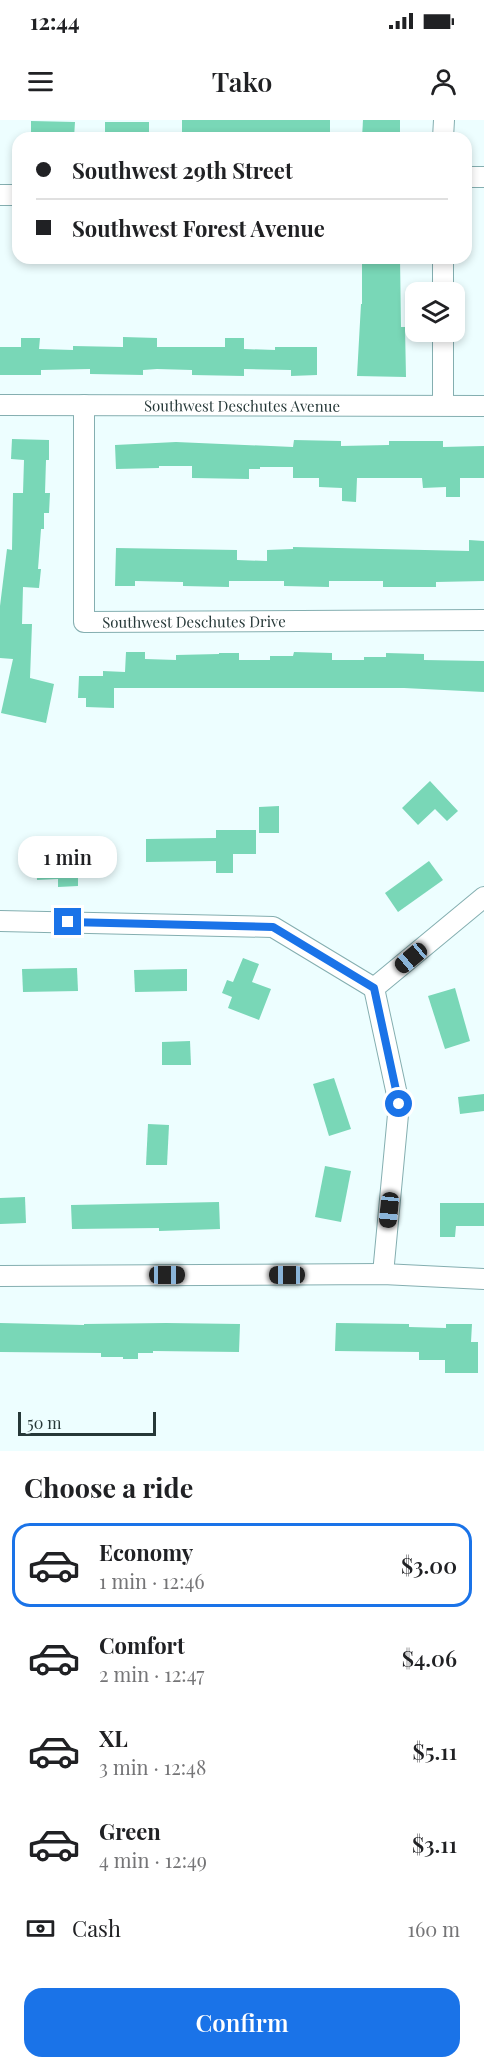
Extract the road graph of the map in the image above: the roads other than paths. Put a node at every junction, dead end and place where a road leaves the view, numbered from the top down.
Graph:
1 (443, 264) edge
2 (443, 282) edge
3 (443, 342) edge
4 (0, 405) edge
5 (84, 405) junction
6 (443, 405) junction
7 (484, 406) edge
8 (484, 620) edge
9 (484, 897) edge
10 (0, 921) edge
11 (374, 988) junction
12 (383, 1274) junction
13 (0, 1276) edge
14 (484, 1279) edge

1 - 2 street
3 - 6 street
4 - 5 street, Southwest Deschutes Avenue
5 - 6 street, Southwest Deschutes Avenue
5 - 8 street, Southwest Deschutes Drive
6 - 7 street, Southwest Deschutes Avenue
9 - 11 street
10 - 11 street
11 - 12 street
12 - 13 street
12 - 14 street

